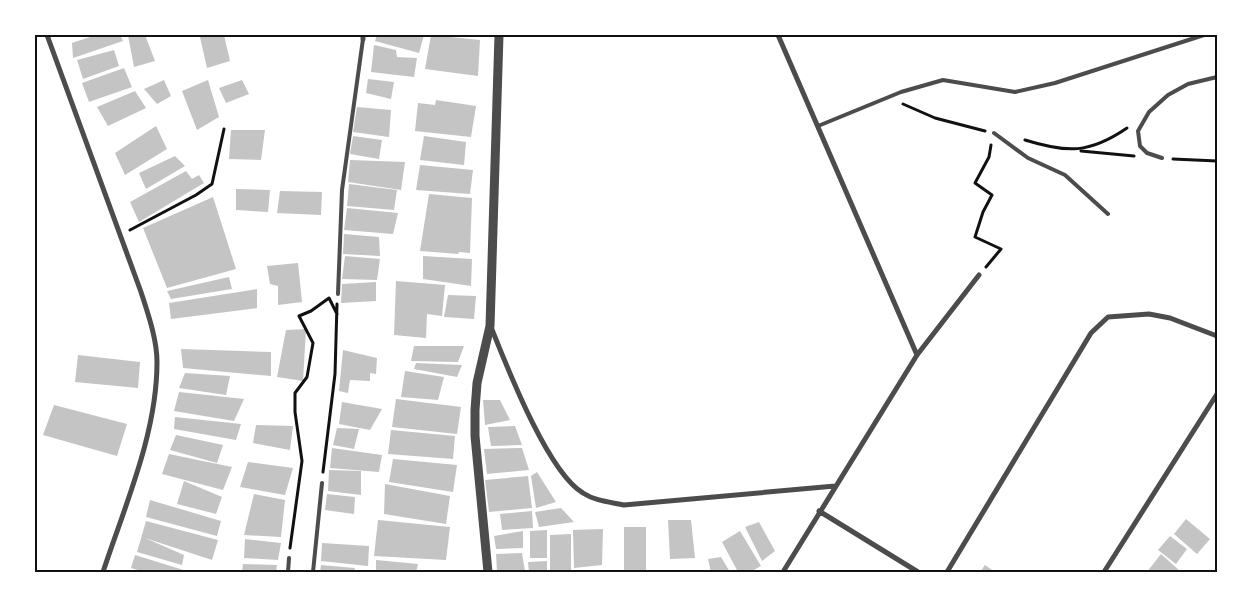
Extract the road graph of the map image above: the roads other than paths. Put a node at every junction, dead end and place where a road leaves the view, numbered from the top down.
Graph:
1 (47, 35) edge
2 (499, 35) edge
3 (778, 35) edge
4 (1204, 35) edge
5 (363, 37) edge
6 (1217, 76) edge
7 (818, 126) junction
8 (994, 133) road end
9 (1162, 158) road end
10 (1108, 214) dead end
11 (979, 275) road end
12 (338, 294) road end
13 (490, 326) junction
14 (1217, 336) edge
15 (917, 355) junction
16 (1217, 394) edge
17 (322, 483) road end
18 (835, 486) junction
19 (819, 512) junction
20 (289, 558) road end
21 (103, 572) edge
22 (288, 572) edge
23 (312, 572) edge
24 (488, 572) edge
25 (783, 572) edge
26 (918, 572) edge
27 (947, 572) edge
28 (1104, 572) edge

1 - 21 street
2 - 13 street
3 - 7 street
4 - 7 lane
5 - 12 lane
6 - 9 lane
7 - 15 street
8 - 10 lane
11 - 15 street
13 - 18 street
13 - 24 street
14 - 27 street
15 - 18 street
16 - 28 street
17 - 23 lane
18 - 19 street
19 - 25 street
19 - 26 street
20 - 22 lane

